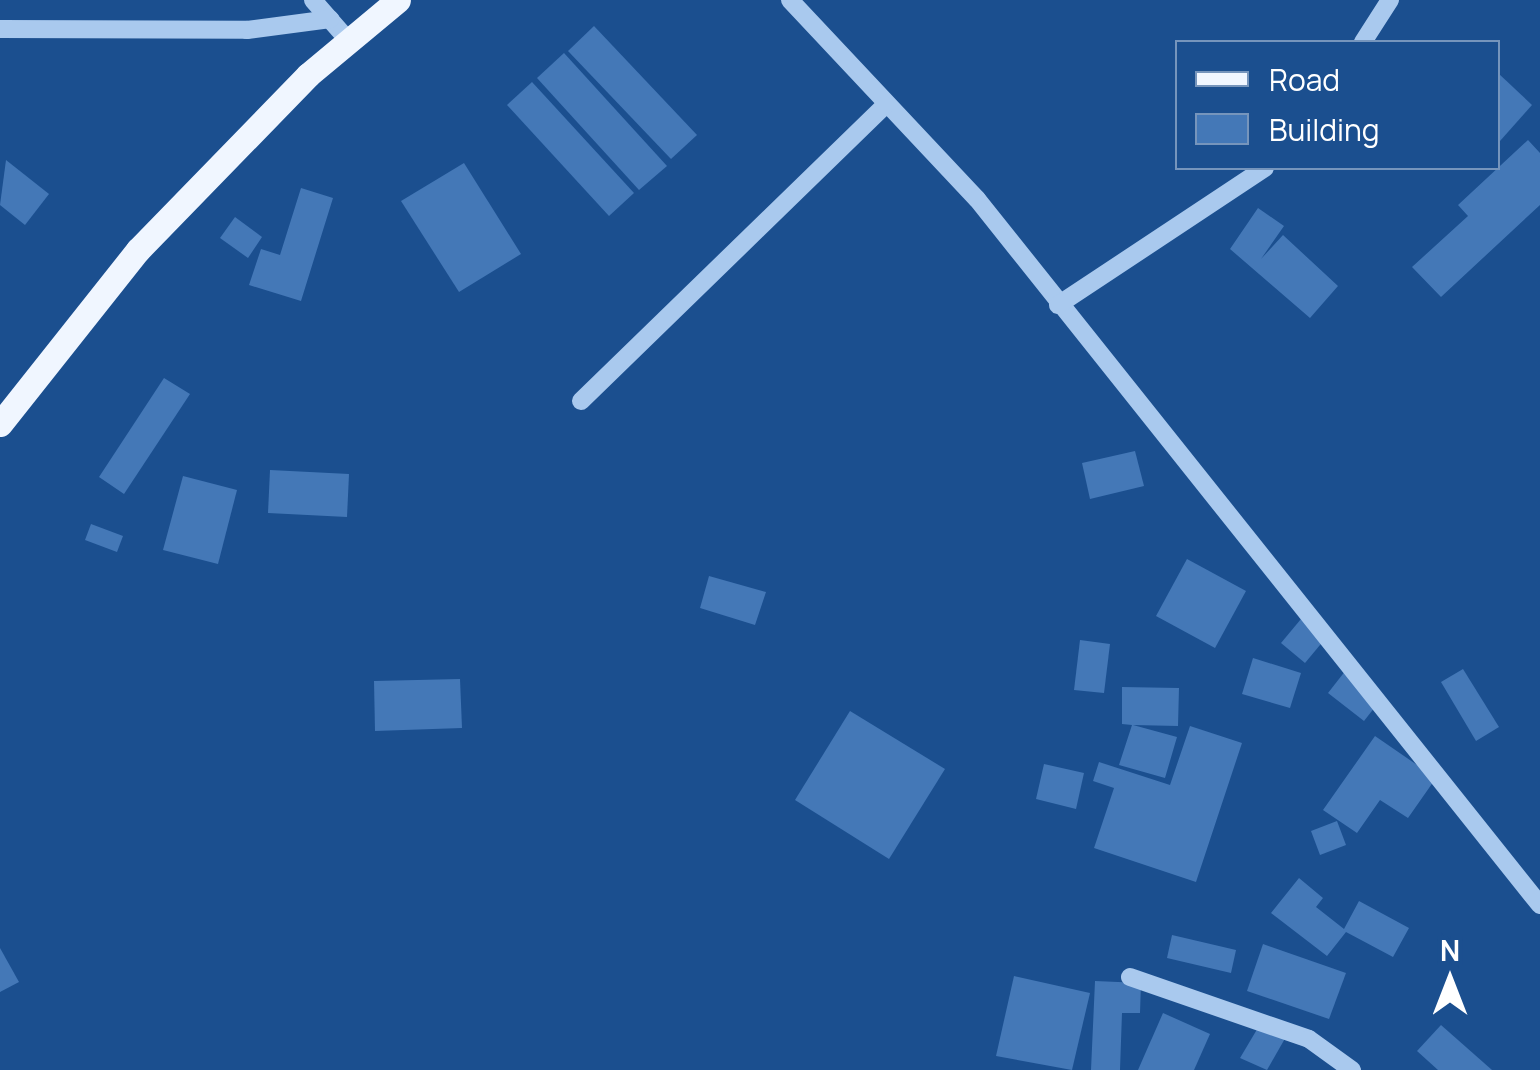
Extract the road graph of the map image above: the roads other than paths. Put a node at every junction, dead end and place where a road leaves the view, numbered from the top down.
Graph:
1 (313, 0) edge
2 (398, 0) edge
3 (790, 0) edge
4 (1390, 0) edge
5 (0, 29) edge
6 (338, 29) junction
7 (1365, 40) edge
8 (885, 105) junction
9 (1262, 170) edge
10 (1058, 305) junction
11 (581, 401) dead end
12 (0, 424) edge
13 (1540, 905) edge
14 (1130, 978) dead end
15 (1352, 1070) edge

1 - 6 street
2 - 6 main road
3 - 8 street
4 - 7 street
5 - 6 street
6 - 12 main road
8 - 10 street
8 - 11 street
9 - 10 street
10 - 13 street
14 - 15 street

